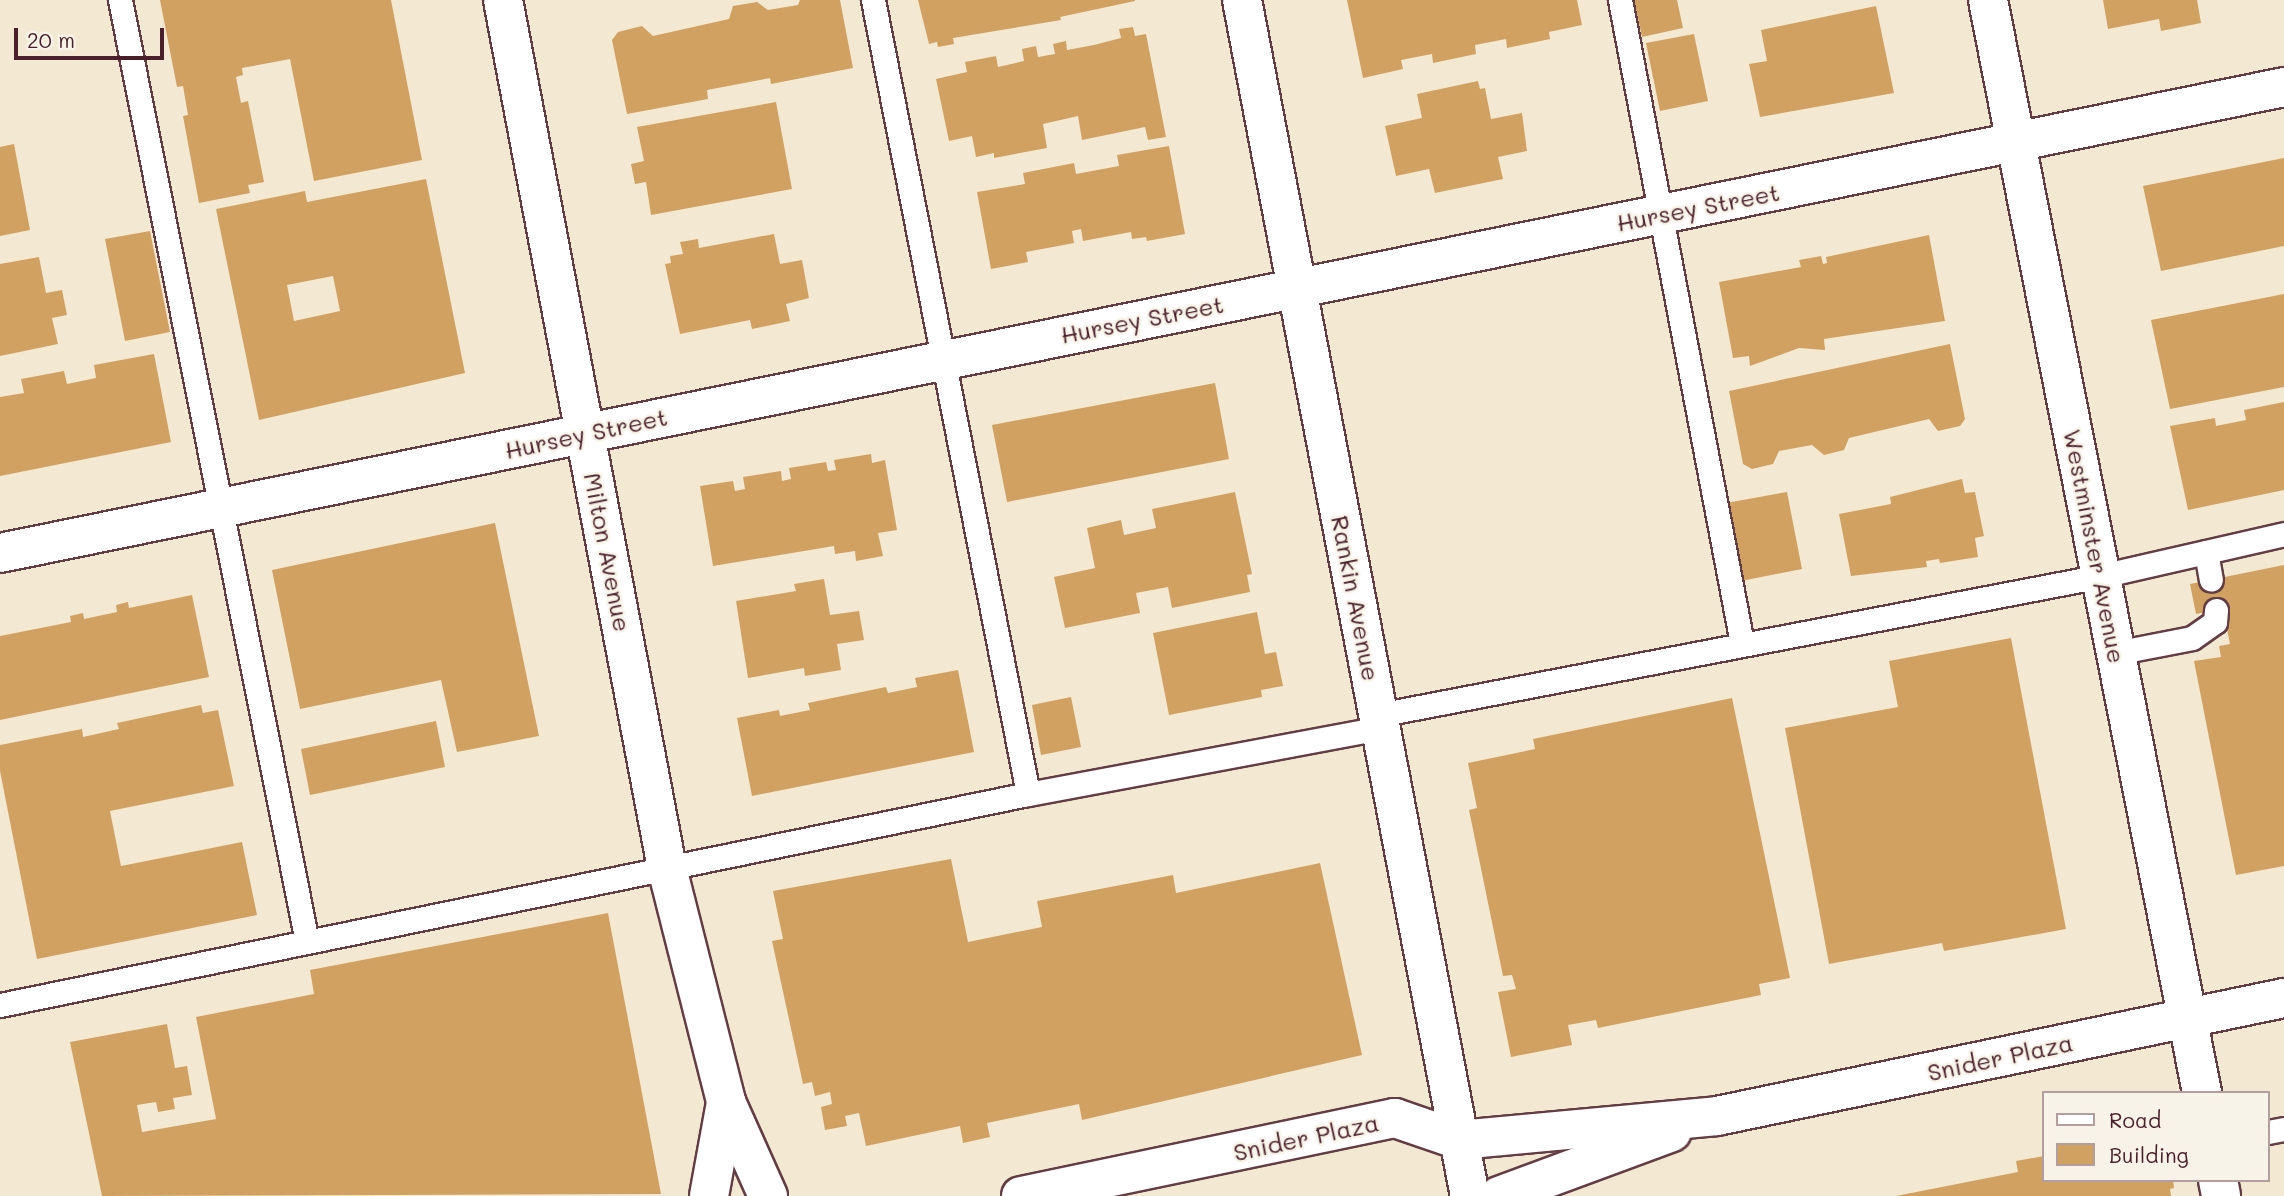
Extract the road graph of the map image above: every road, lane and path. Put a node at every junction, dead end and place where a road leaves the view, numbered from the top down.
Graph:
1 (120, 0) edge
2 (503, 0) edge
3 (873, 0) edge
4 (1242, 0) edge
5 (1620, 0) edge
6 (1988, 0) edge
7 (2284, 87) edge
8 (2015, 142) junction
9 (1662, 214) junction
10 (1297, 289) junction
11 (943, 359) junction
12 (586, 433) junction
13 (220, 508) junction
14 (2284, 534) edge
15 (2206, 552) junction
16 (0, 553) edge
17 (2101, 576) junction
18 (2211, 580) dead end
19 (2216, 610) dead end
20 (1742, 643) junction
21 (2115, 653) junction
22 (1379, 721) junction
23 (1027, 794) junction
24 (667, 868) junction
25 (307, 942) junction
26 (2284, 998) edge
27 (0, 1005) edge
28 (2187, 1018) junction
29 (2202, 1091) edge
30 (726, 1102) junction
31 (1717, 1116) junction
32 (1459, 1140) junction
33 (709, 1196) edge
34 (768, 1196) edge
35 (1021, 1196) edge
36 (1471, 1196) edge
37 (1499, 1196) edge

1 - 13 lane
2 - 12 street, Milton Avenue
3 - 11 lane
4 - 10 street, Rankin Avenue
5 - 9 lane
6 - 8 street, Westminster Avenue
7 - 8 street, Hursey Street
8 - 9 street, Hursey Street
8 - 17 street, Westminster Avenue
9 - 10 street, Hursey Street
9 - 20 lane
10 - 11 street, Hursey Street
10 - 22 street, Rankin Avenue
11 - 12 street, Hursey Street
11 - 23 lane
12 - 13 street, Hursey Street
12 - 24 street, Milton Avenue
13 - 16 street, Hursey Street
13 - 25 lane
14 - 15 lane
15 - 17 lane
15 - 18 lane
17 - 20 lane
17 - 21 street, Westminster Avenue
19 - 21 lane
20 - 22 lane
21 - 28 street, Westminster Avenue
22 - 23 lane
22 - 32 street, Rankin Avenue
23 - 24 lane
24 - 25 lane
24 - 30 street, Milton Avenue
25 - 27 lane
26 - 28 street, Snider Plaza
28 - 29 street, Westminster Avenue
28 - 31 street, Snider Plaza
30 - 33 street, Milton Avenue
30 - 34 street, Milton Avenue
31 - 32 street, Snider Plaza
31 - 37 street, Snider Plaza
32 - 35 street, Snider Plaza
32 - 36 street, Rankin Avenue

